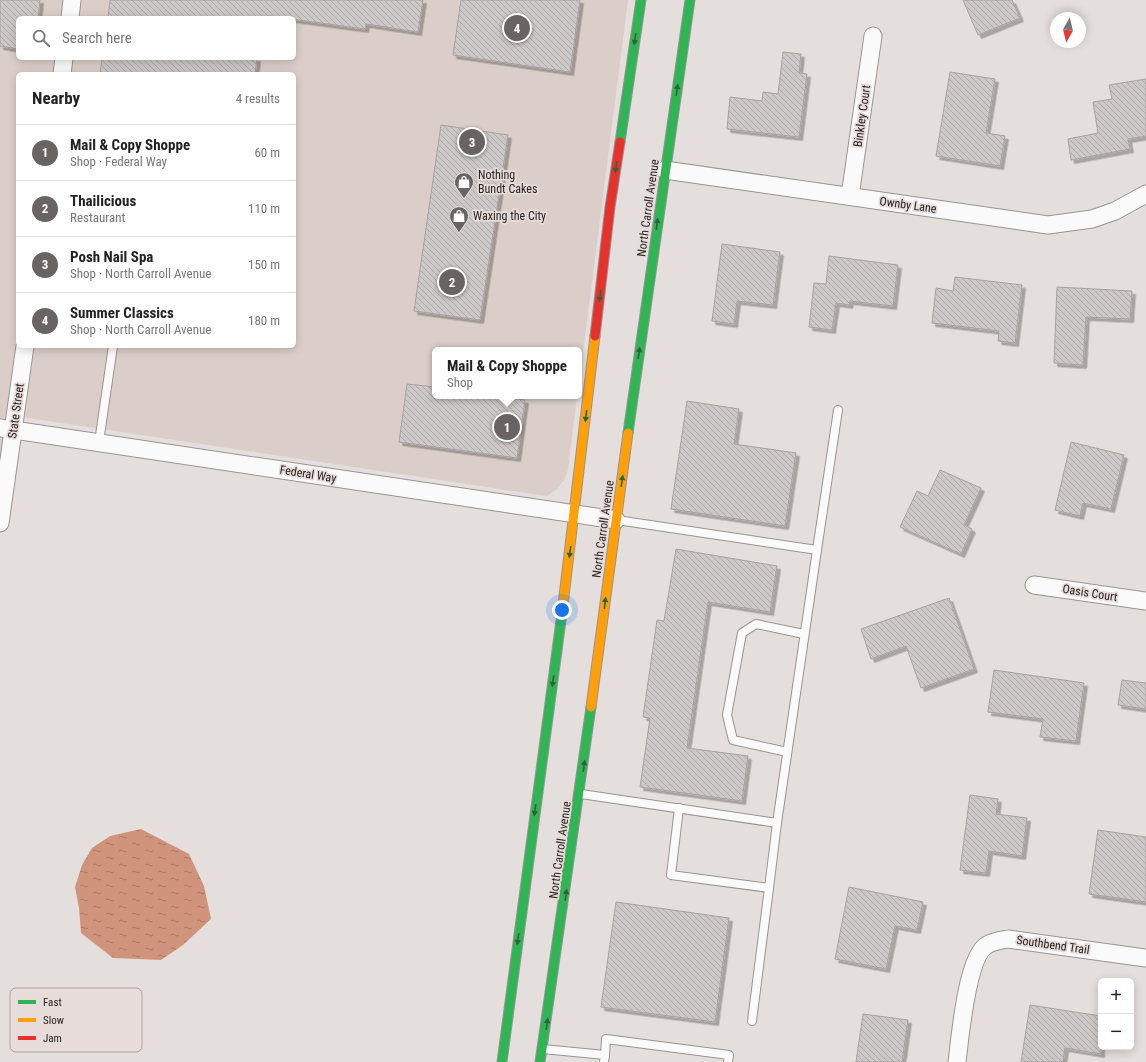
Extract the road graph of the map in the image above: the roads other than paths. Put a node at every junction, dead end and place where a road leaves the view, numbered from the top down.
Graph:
1 (72, 0) edge
2 (641, 0) edge
3 (690, 0) edge
4 (70, 16) edge
5 (873, 36) dead end
6 (64, 60) edge
7 (62, 72) edge
8 (665, 170) junction
9 (1146, 194) edge
10 (850, 196) junction
11 (25, 348) edge
12 (113, 348) edge
13 (838, 410) dead end
14 (7, 428) edge
15 (99, 442) junction
16 (575, 514) junction
17 (616, 520) junction
18 (0, 523) edge
19 (817, 550) junction
20 (1034, 584) dead end
21 (1146, 601) edge
22 (804, 634) junction
23 (787, 752) junction
24 (580, 794) junction
25 (679, 808) junction
26 (777, 823) junction
27 (770, 888) junction
28 (1146, 958) edge
29 (752, 1021) dead end
30 (543, 1049) junction
31 (604, 1058) edge
32 (502, 1062) edge
33 (540, 1062) edge
34 (728, 1062) edge
35 (957, 1062) edge

1 - 4 street
2 -> 16 main road
8 -> 3 main road, North Carroll Avenue
5 - 10 street, Binkley Court
6 - 7 street
8 - 10 street, Ownby Lane
17 -> 8 main road, North Carroll Avenue
9 - 10 street, Ownby Lane
11 - 14 street, State Street
12 - 15 lane
13 - 19 lane
14 - 15 street, Federal Way
14 - 18 street, State Street
15 - 16 street, Federal Way
16 - 17 street, Federal Way
16 -> 32 main road
17 - 19 lane
24 -> 17 main road, North Carroll Avenue
19 - 22 lane
20 - 21 street, Oasis Court
22 - 23 lane
22 - 23 lane
23 - 26 lane
24 - 25 lane
30 -> 24 main road, North Carroll Avenue
25 - 26 lane
25 - 27 lane
26 - 27 lane
27 - 29 lane
28 - 35 street, Southbend Trail
30 - 31 lane
30 - 33 main road, North Carroll Avenue
31 - 34 lane

